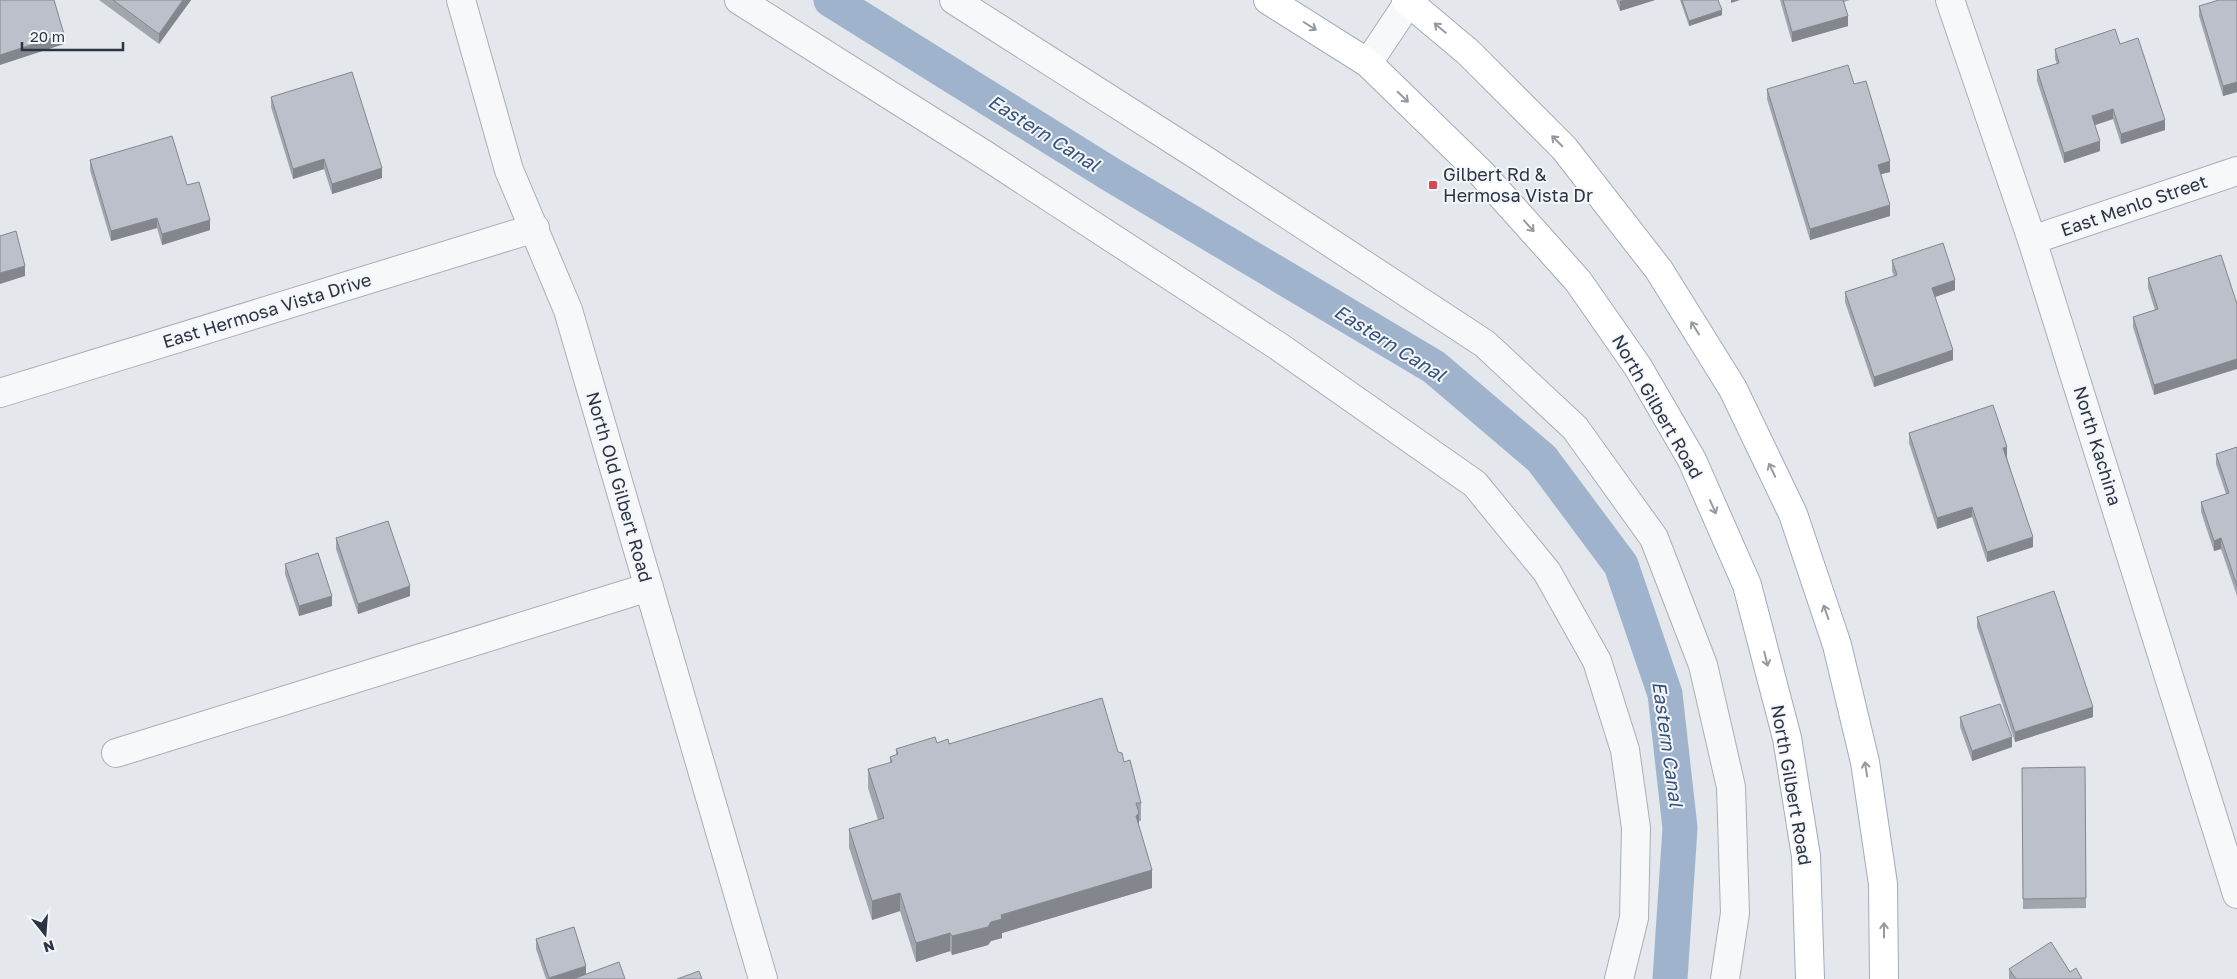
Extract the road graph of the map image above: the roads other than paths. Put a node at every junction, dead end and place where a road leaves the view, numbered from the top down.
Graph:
1 (460, 0) edge
2 (739, 0) edge
3 (954, 0) edge
4 (1268, 0) edge
5 (1950, 0) edge
6 (1408, 1) edge
7 (1368, 62) junction
8 (2237, 171) edge
9 (534, 228) junction
10 (2032, 240) junction
11 (0, 393) edge
12 (648, 587) junction
13 (116, 753) dead end
14 (2237, 894) edge
15 (763, 979) edge
16 (1619, 979) edge
17 (1725, 979) edge
18 (1810, 979) edge
19 (1884, 979) edge

1 - 9 street, North Old Gilbert Road
2 - 16 street
3 - 17 street
4 -> 7 main road, North Gilbert Road
5 - 10 street, North Kachina
6 - 7 street
19 -> 6 main road
7 -> 18 main road, North Gilbert Road
8 - 10 street, East Menlo Street
9 - 11 street, East Hermosa Vista Drive
9 - 12 street, North Old Gilbert Road
10 - 14 street, North Kachina
12 - 13 street
12 - 15 street, North Old Gilbert Road

